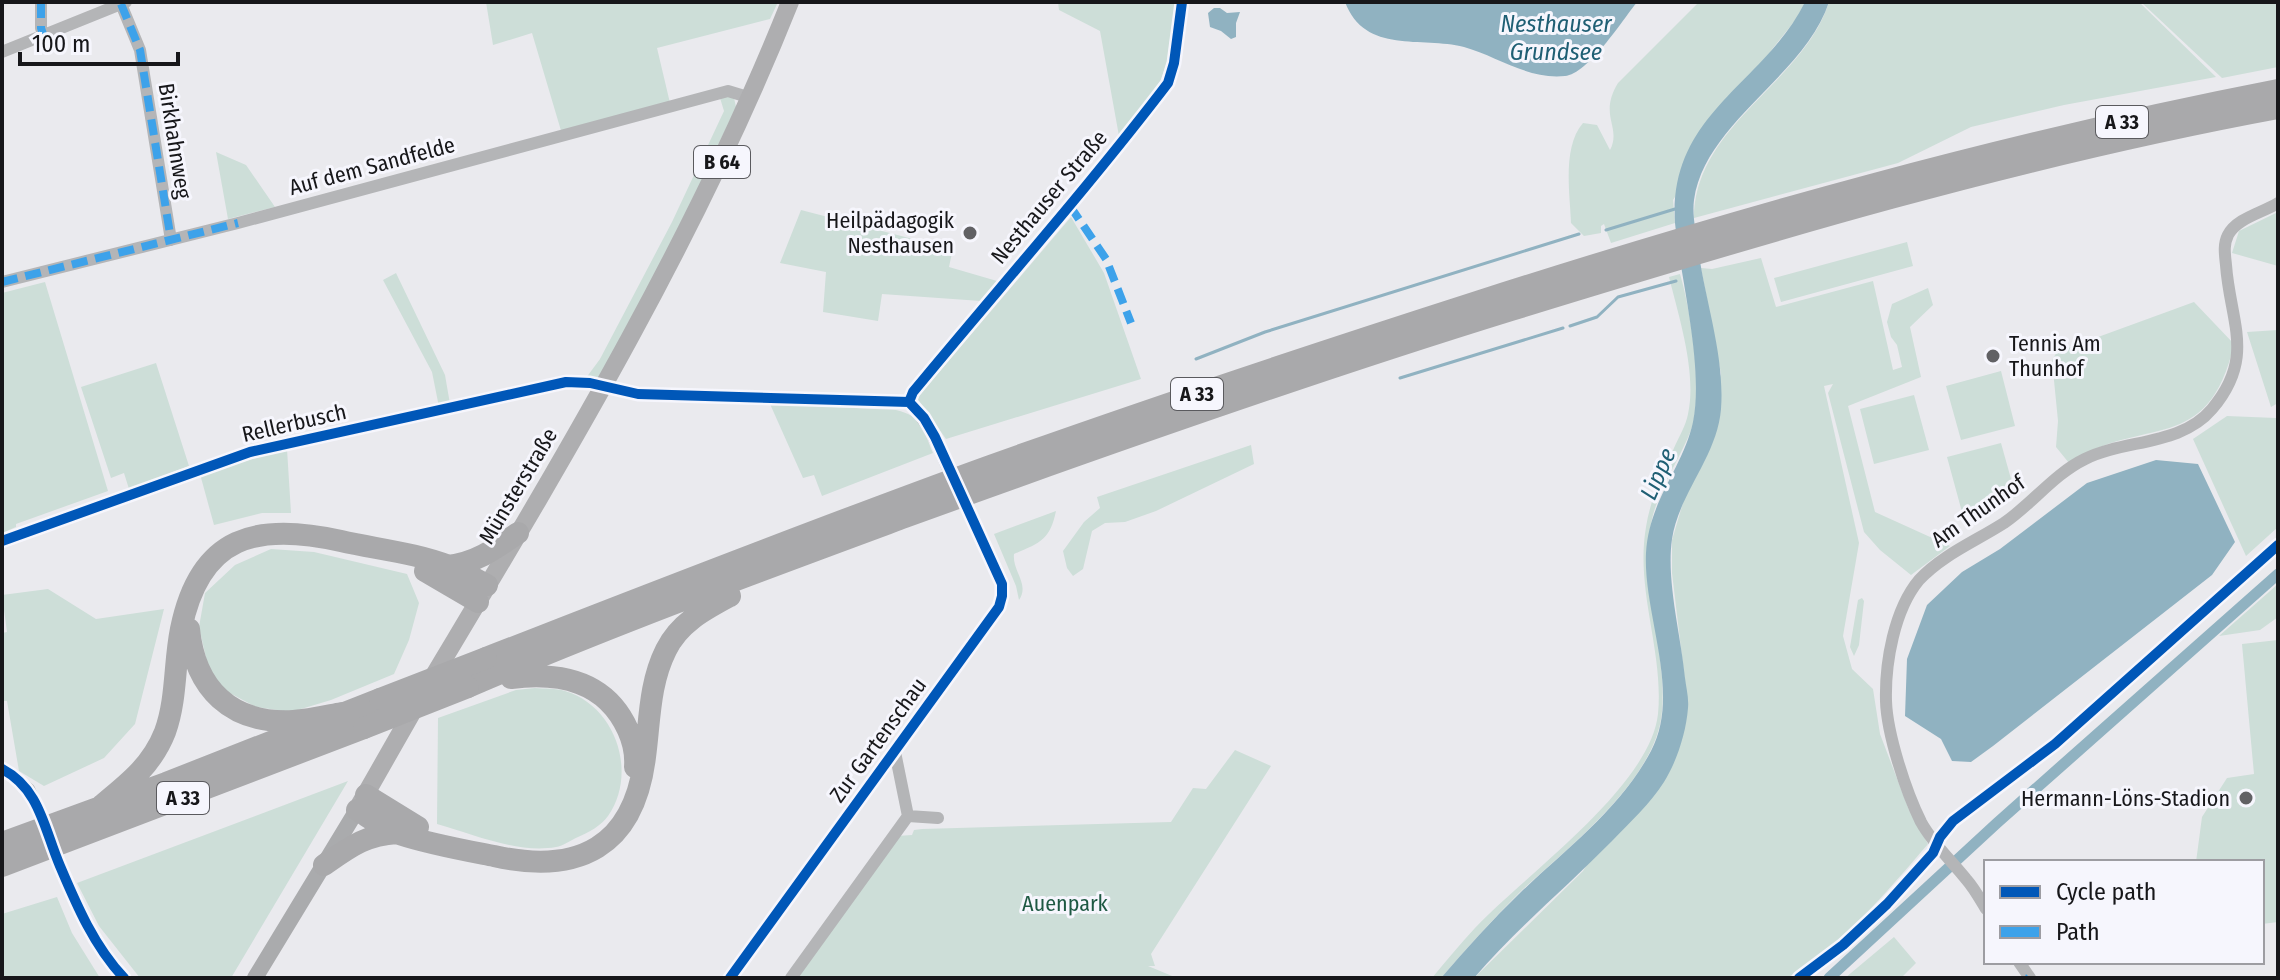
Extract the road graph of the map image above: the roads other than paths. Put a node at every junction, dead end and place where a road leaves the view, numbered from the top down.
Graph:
1 (41, 2) edge
2 (790, 2) edge
3 (1182, 2) edge
4 (124, 3) edge
5 (43, 34) junction
6 (2, 52) edge
7 (2278, 90) edge
8 (751, 98) junction
9 (2278, 108) edge
10 (2278, 203) edge
11 (1767, 223) junction
12 (171, 240) junction
13 (1606, 271) junction
14 (2, 282) edge
15 (605, 387) junction
16 (909, 402) junction
17 (947, 467) dead end
18 (970, 512) dead end
19 (518, 533) junction
20 (2, 541) edge
21 (808, 553) junction
22 (448, 566) junction
23 (482, 594) junction
24 (473, 685) junction
25 (342, 713) junction
26 (895, 752) junction
27 (2, 769) edge
28 (361, 802) junction
29 (102, 805) junction
30 (40, 814) dead end
31 (908, 816) junction
32 (938, 818) dead end
33 (397, 833) junction
34 (2, 843) edge
35 (58, 862) dead end
36 (324, 865) junction
37 (2, 866) edge
38 (1984, 906) edge
39 (741, 964) junction
40 (124, 978) edge
41 (255, 978) edge
42 (730, 978) edge
43 (742, 978) edge
44 (791, 978) edge

1 - 5 street
2 - 8 main road, Münsterstraße / B 64
3 - 16 street, Nesthauser Straße
4 - 5 street
4 - 12 street, Birkhahnweg
5 - 6 street
7 - 11 highway, A 33
8 - 12 street, Auf dem Sandfelde
8 - 15 main road, Münsterstraße / B 64
9 - 11 highway, A 33
10 - 38 street, Am Thunhof
11 - 13 highway, A 33
12 - 14 street, Auf dem Sandfelde
13 - 21 highway, A 33
13 - 25 highway, A 33, bridge
15 - 16 street
15 - 19 main road, Münsterstraße / B 64
15 - 20 street, Rellerbusch
16 - 17 street
18 - 26 street, Zur Gartenschau
19 - 22 highway
19 - 23 main road, Münsterstraße / B 64
21 - 24 highway, A 33
21 - 33 highway
22 - 23 highway
22 - 29 highway
23 - 25 highway
23 - 28 main road, Münsterstraße / B 64
24 - 28 highway
24 - 37 highway, A 33, bridge
25 - 29 highway, A 33
26 - 31 street
26 - 39 street, Zur Gartenschau
27 - 30 street
28 - 33 highway
28 - 36 main road, Münsterstraße
29 - 34 highway, A 33
31 - 32 street
31 - 44 street
33 - 36 highway
35 - 40 street
36 - 41 main road, Münsterstraße
39 - 42 street, Zur Gartenschau
39 - 43 street

